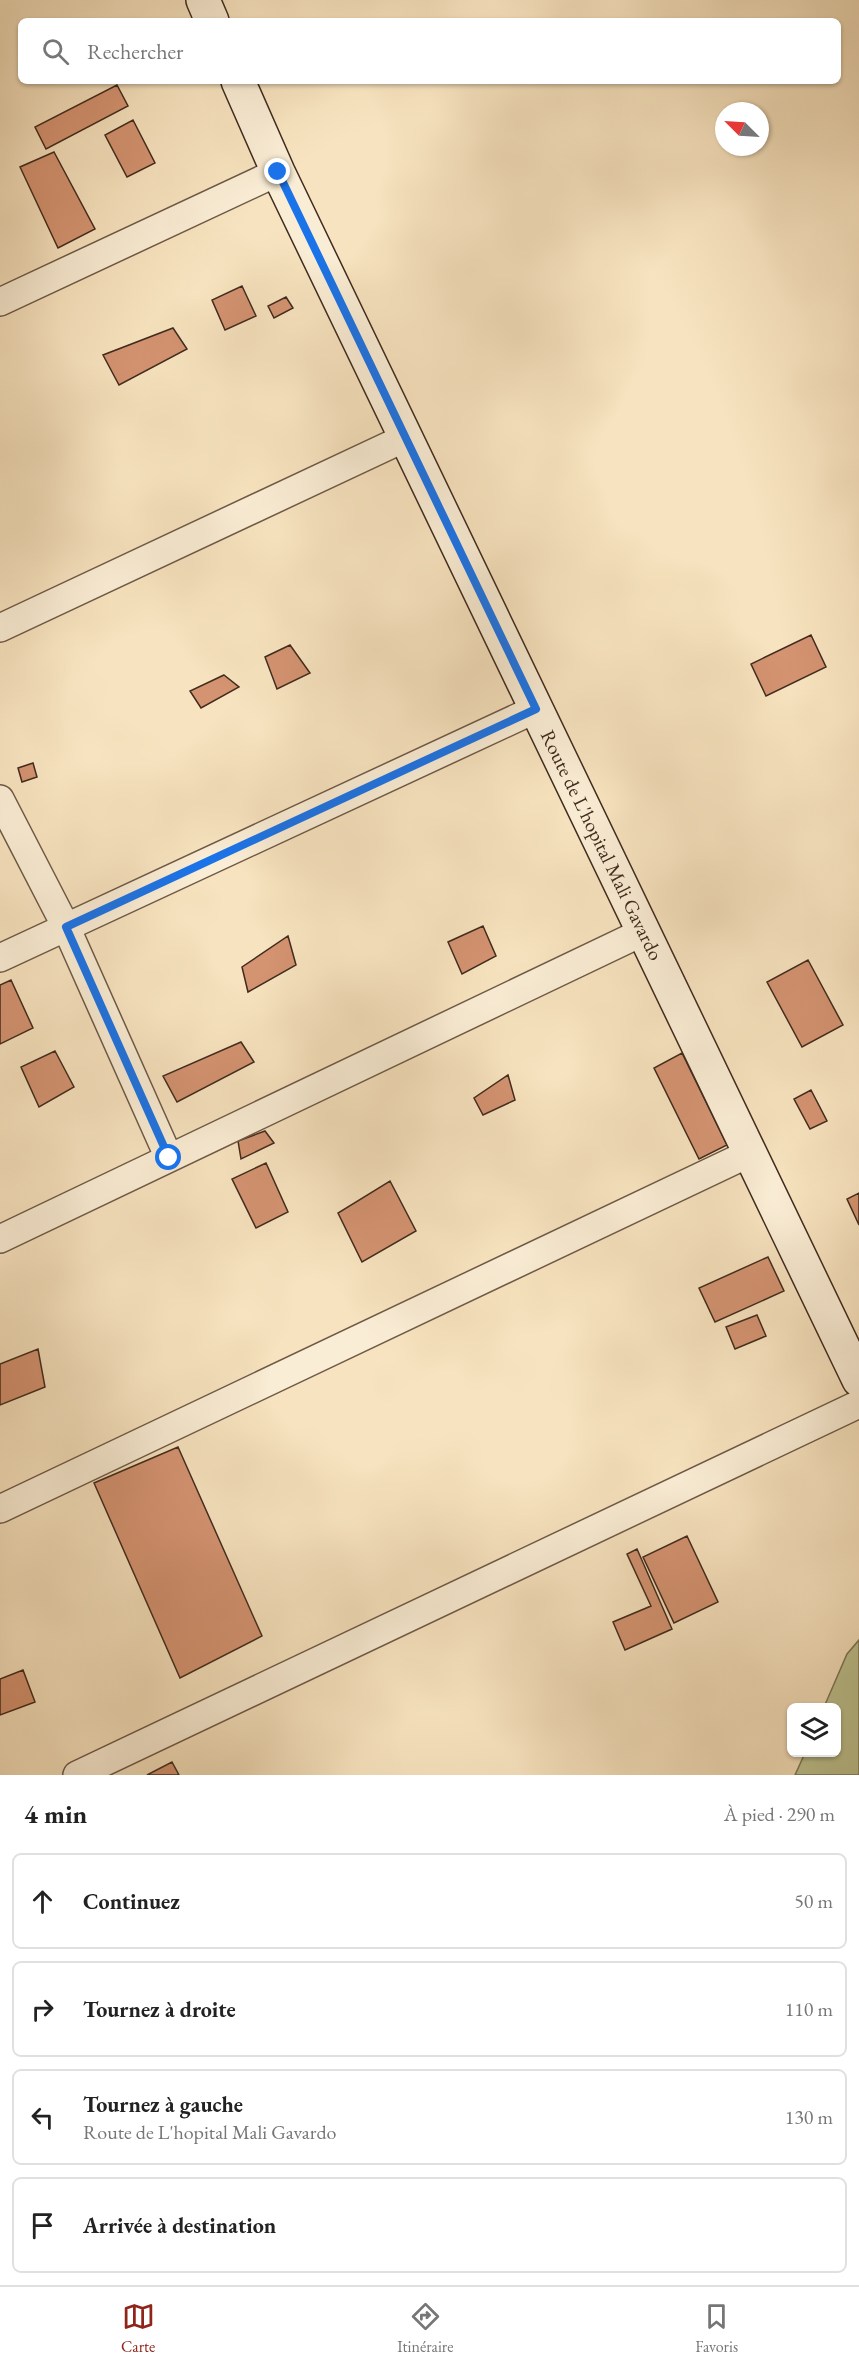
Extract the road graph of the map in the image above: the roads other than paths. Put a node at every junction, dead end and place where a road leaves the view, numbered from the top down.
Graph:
1 (203, 0) edge
2 (211, 18) edge
3 (239, 84) edge
4 (278, 172) junction
5 (0, 302) edge
6 (405, 438) junction
7 (0, 628) edge
8 (536, 709) junction
9 (0, 799) edge
10 (66, 927) junction
11 (643, 932) junction
12 (0, 958) edge
13 (750, 1153) junction
14 (169, 1158) junction
15 (0, 1239) edge
16 (859, 1380) edge
17 (859, 1404) edge
18 (0, 1509) edge
19 (77, 1775) edge

1 - 2 street
3 - 4 street, Route de L'hopital Mali Gavardo
4 - 5 street
4 - 6 street, Route de L'hopital Mali Gavardo
6 - 7 street
6 - 8 street, Route de L'hopital Mali Gavardo
8 - 10 street
8 - 11 street, Route de L'hopital Mali Gavardo
9 - 10 street
10 - 12 street
10 - 14 street
11 - 13 street, Route de L'hopital Mali Gavardo
11 - 14 street
13 - 16 street, Route de L'hopital Mali Gavardo
13 - 18 street
14 - 15 street
17 - 19 street

